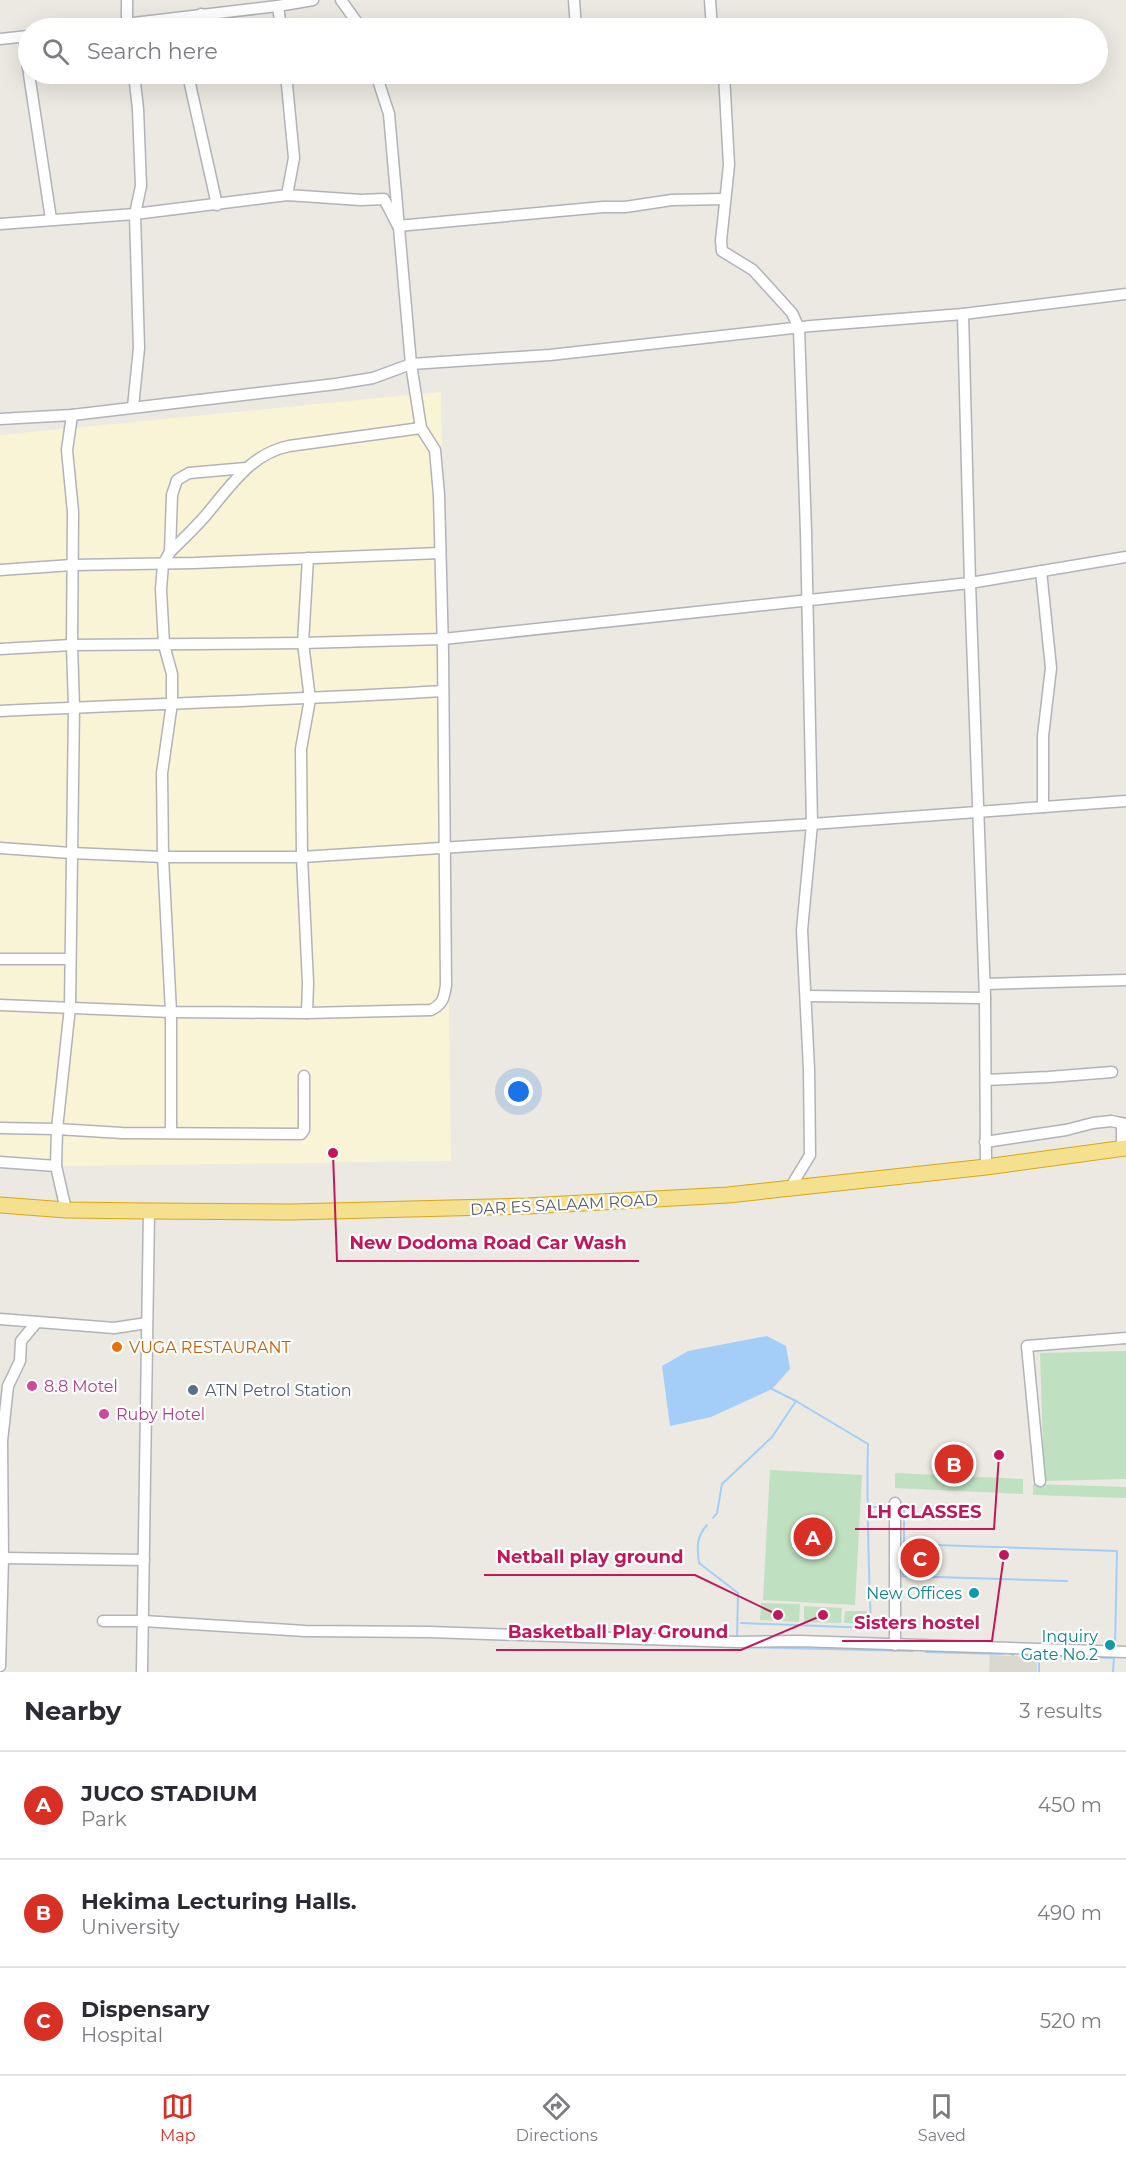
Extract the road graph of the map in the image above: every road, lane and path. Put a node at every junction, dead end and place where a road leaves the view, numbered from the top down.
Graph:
1 (127, 0) edge
2 (313, 0) edge
3 (341, 0) edge
4 (574, 0) edge
5 (710, 0) edge
6 (278, 6) junction
7 (201, 14) junction
8 (127, 18) edge
9 (176, 18) edge
10 (200, 18) edge
11 (280, 18) edge
12 (354, 18) edge
13 (575, 18) edge
14 (711, 18) edge
15 (18, 37) edge
16 (0, 39) edge
17 (31, 84) edge
18 (135, 84) edge
19 (190, 84) edge
20 (287, 84) edge
21 (379, 84) edge
22 (725, 84) edge
23 (288, 195) junction
24 (725, 199) junction
25 (217, 205) junction
26 (135, 214) junction
27 (51, 219) junction
28 (0, 224) edge
29 (398, 226) junction
30 (1126, 294) edge
31 (963, 314) junction
32 (799, 328) junction
33 (411, 363) junction
34 (134, 407) junction
35 (72, 415) junction
36 (0, 419) edge
37 (421, 428) junction
38 (246, 468) junction
39 (170, 552) junction
40 (440, 553) junction
41 (1126, 557) edge
42 (308, 558) junction
43 (163, 564) junction
44 (72, 565) junction
45 (0, 570) edge
46 (1041, 571) junction
47 (970, 583) junction
48 (807, 599) junction
49 (443, 639) junction
50 (303, 643) junction
51 (72, 645) junction
52 (164, 645) junction
53 (0, 649) edge
54 (443, 691) junction
55 (310, 699) junction
56 (172, 703) junction
57 (74, 707) junction
58 (0, 711) edge
59 (1126, 801) edge
60 (1043, 807) junction
61 (978, 812) junction
62 (812, 824) junction
63 (0, 848) edge
64 (444, 848) junction
65 (71, 853) junction
66 (163, 856) junction
67 (302, 857) junction
68 (0, 959) edge
69 (70, 959) junction
70 (1126, 980) edge
71 (985, 984) junction
72 (806, 996) junction
73 (985, 998) junction
74 (0, 1005) edge
75 (70, 1007) junction
76 (171, 1012) junction
77 (307, 1013) junction
78 (1112, 1072) dead end
79 (304, 1076) dead end
80 (986, 1080) junction
81 (1124, 1124) edge
82 (0, 1128) edge
83 (57, 1129) junction
84 (171, 1133) junction
85 (985, 1142) junction
86 (1124, 1148) edge
87 (0, 1162) edge
88 (56, 1166) junction
89 (986, 1167) junction
90 (790, 1188) junction
91 (0, 1205) edge
92 (66, 1209) junction
93 (149, 1211) junction
94 (0, 1319) edge
95 (37, 1322) junction
96 (147, 1323) junction
97 (1126, 1338) edge
98 (1, 1441) edge
99 (1040, 1481) dead end
100 (895, 1503) dead end
101 (3, 1558) junction
102 (144, 1560) junction
103 (104, 1621) dead end
104 (143, 1621) junction
105 (1, 1626) edge
106 (895, 1645) junction
107 (1126, 1652) edge
108 (0, 1666) edge
109 (142, 1672) edge

1 - 8 street
2 - 6 street
3 - 12 street
4 - 13 street
5 - 14 street
6 - 7 street
6 - 11 street
7 - 9 street
7 - 10 street
15 - 16 street
17 - 27 street
18 - 26 street
19 - 25 street
20 - 23 street
21 - 29 street
22 - 24 street
23 - 25 street
23 - 29 street
24 - 29 street
24 - 32 street
25 - 26 street
26 - 27 street
26 - 34 street
27 - 28 street
29 - 33 street
30 - 31 street
31 - 32 street
31 - 47 street
32 - 33 street
32 - 48 street
33 - 34 street
33 - 37 street
34 - 35 street
35 - 36 street
35 - 44 street
37 - 38 street
37 - 40 street
38 - 39 street
38 - 39 street
39 - 43 street
40 - 42 street
40 - 49 street
41 - 46 street
42 - 43 street
42 - 50 street
43 - 44 street
43 - 52 street
44 - 45 street
44 - 51 street
46 - 47 street
46 - 60 street
47 - 48 street
47 - 61 street
48 - 49 street
48 - 62 street
49 - 50 street
49 - 54 street
50 - 52 street
50 - 55 street
51 - 52 street
51 - 53 street
51 - 57 street
52 - 56 street
54 - 55 street
54 - 64 street
55 - 56 street
55 - 67 street
56 - 57 street
56 - 66 street
57 - 58 street
57 - 65 street
59 - 60 street
60 - 61 street
61 - 62 street
61 - 71 street
62 - 64 street
62 - 72 street
63 - 65 street
64 - 67 street
64 - 77 street
65 - 66 street
65 - 69 street
66 - 67 street
66 - 76 street
67 - 77 street
68 - 69 street
69 - 75 street
70 - 71 street
71 - 73 street
72 - 73 street
72 - 90 street
73 - 80 street
74 - 75 street
75 - 76 street
75 - 83 street
76 - 77 street
76 - 84 street
78 - 80 street
79 - 84 street
80 - 85 street
81 - 85 street
81 - 86 street
82 - 83 street
83 - 84 street
83 - 88 street
85 - 89 street
86 - 89 highway, DAR ES SALAAM ROAD
87 - 88 street
88 - 92 street
89 - 90 highway, DAR ES SALAAM ROAD
90 - 93 highway, DAR ES SALAAM ROAD
91 - 92 highway, DAR ES SALAAM ROAD
92 - 93 highway, DAR ES SALAAM ROAD
93 - 96 street
94 - 95 street
95 - 96 street
95 - 98 street
96 - 102 street
97 - 99 street
98 - 101 street
100 - 106 street
101 - 102 street
101 - 105 street
102 - 104 street
103 - 104 street
104 - 106 street
104 - 109 street
105 - 108 street
106 - 107 street

